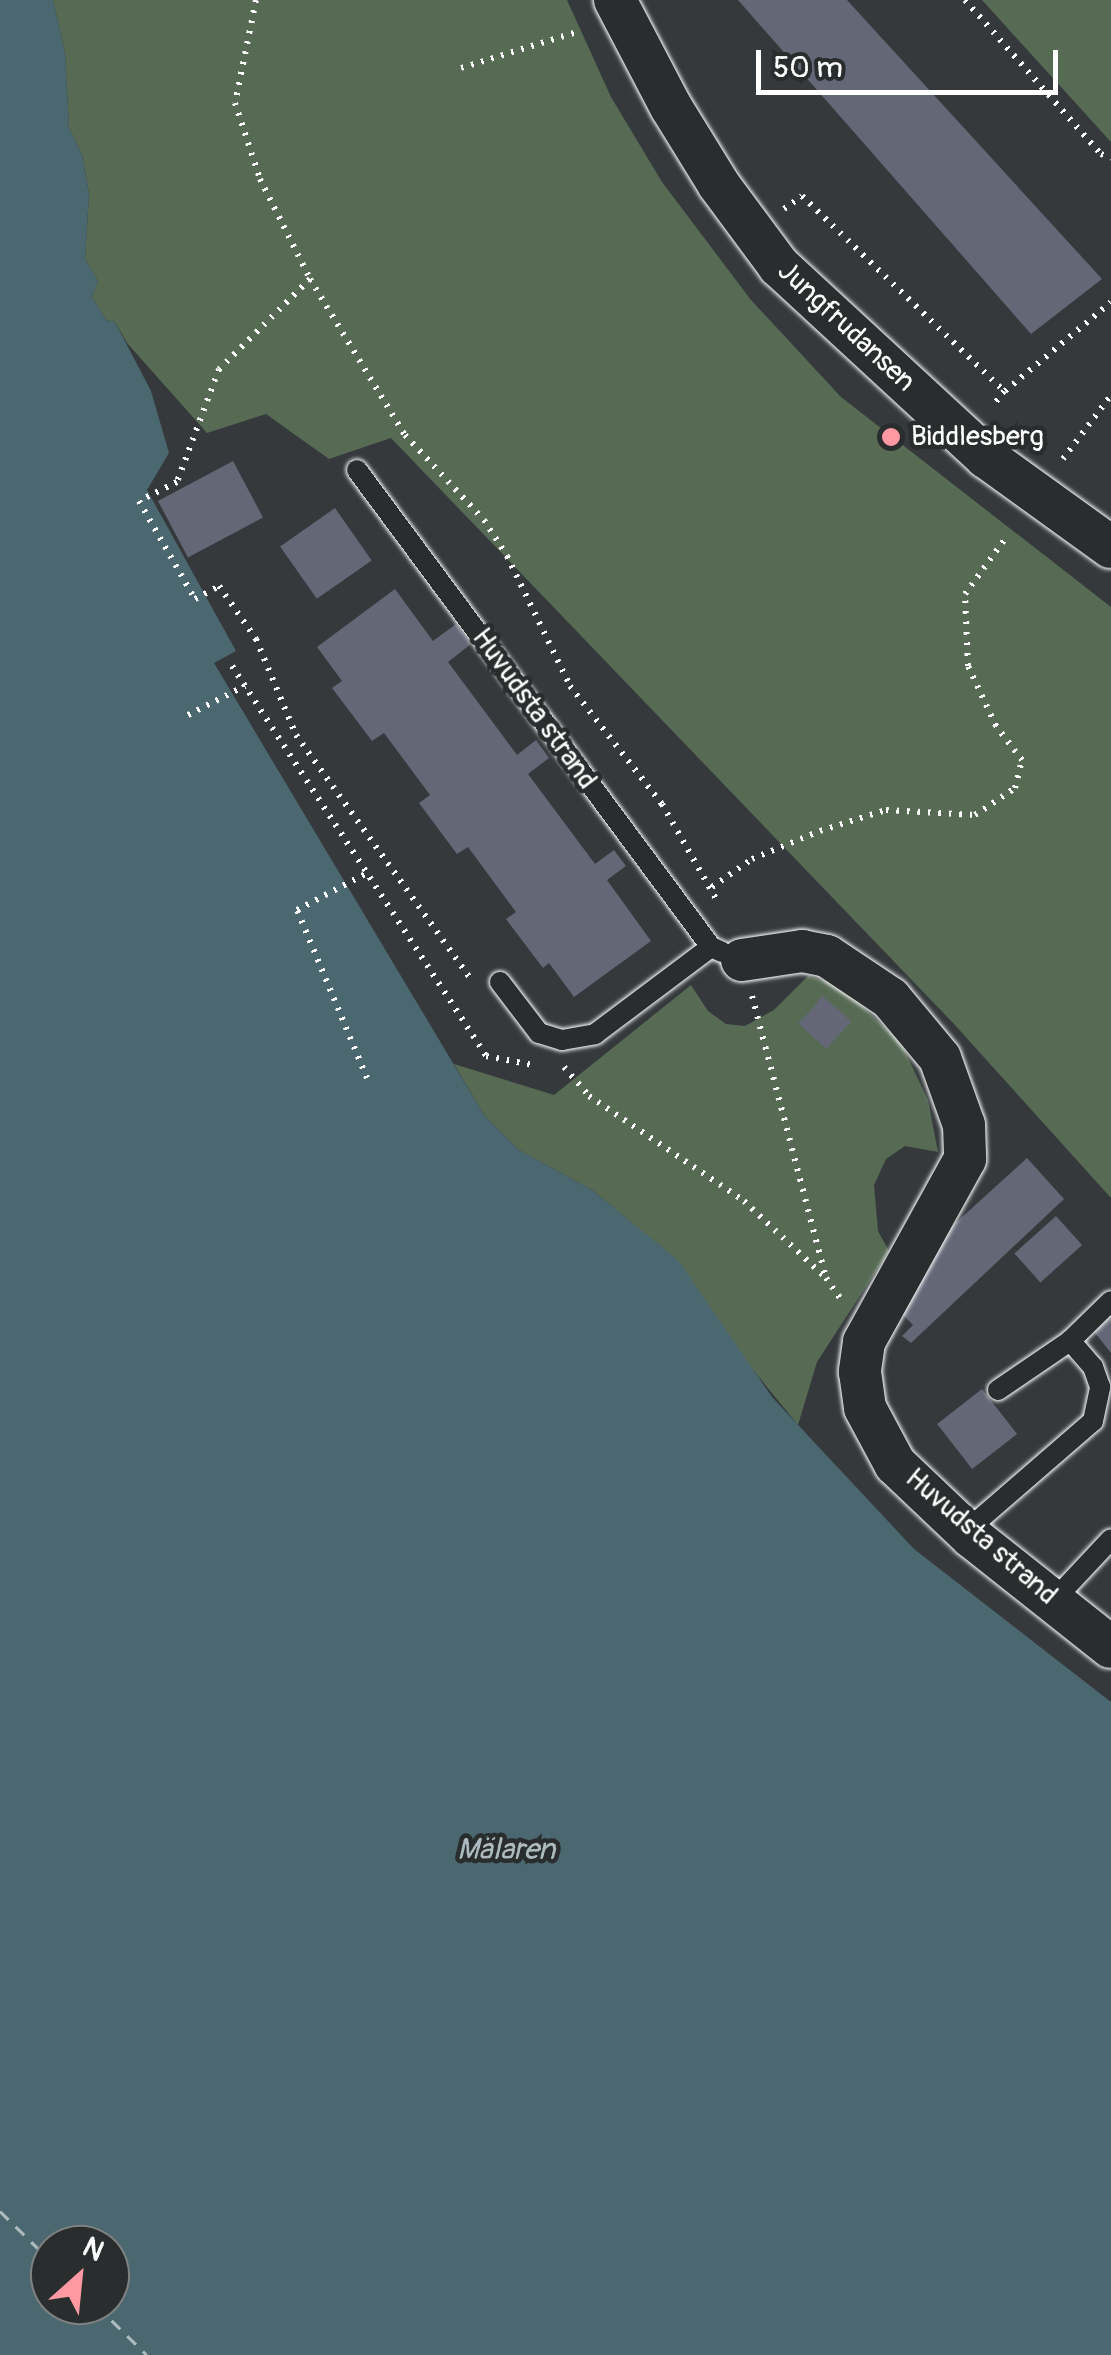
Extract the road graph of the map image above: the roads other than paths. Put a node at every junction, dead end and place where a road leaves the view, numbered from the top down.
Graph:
1 (615, 0) edge
2 (358, 470) dead end
3 (1111, 547) edge
4 (727, 954) junction
5 (500, 982) dead end
6 (1111, 1301) edge
7 (1070, 1342) junction
8 (998, 1390) dead end
9 (966, 1531) junction
10 (1111, 1539) edge
11 (1054, 1600) junction
12 (1111, 1648) edge

1 - 3 street, Jungfrudansen
2 - 4 lane, Huvudsta strand
4 - 5 lane, Huvudsta strand
4 - 9 street, Huvudsta strand
6 - 7 lane
7 - 8 lane
7 - 9 lane
9 - 11 street, Huvudsta strand
10 - 11 lane
11 - 12 street, Huvudsta strand

